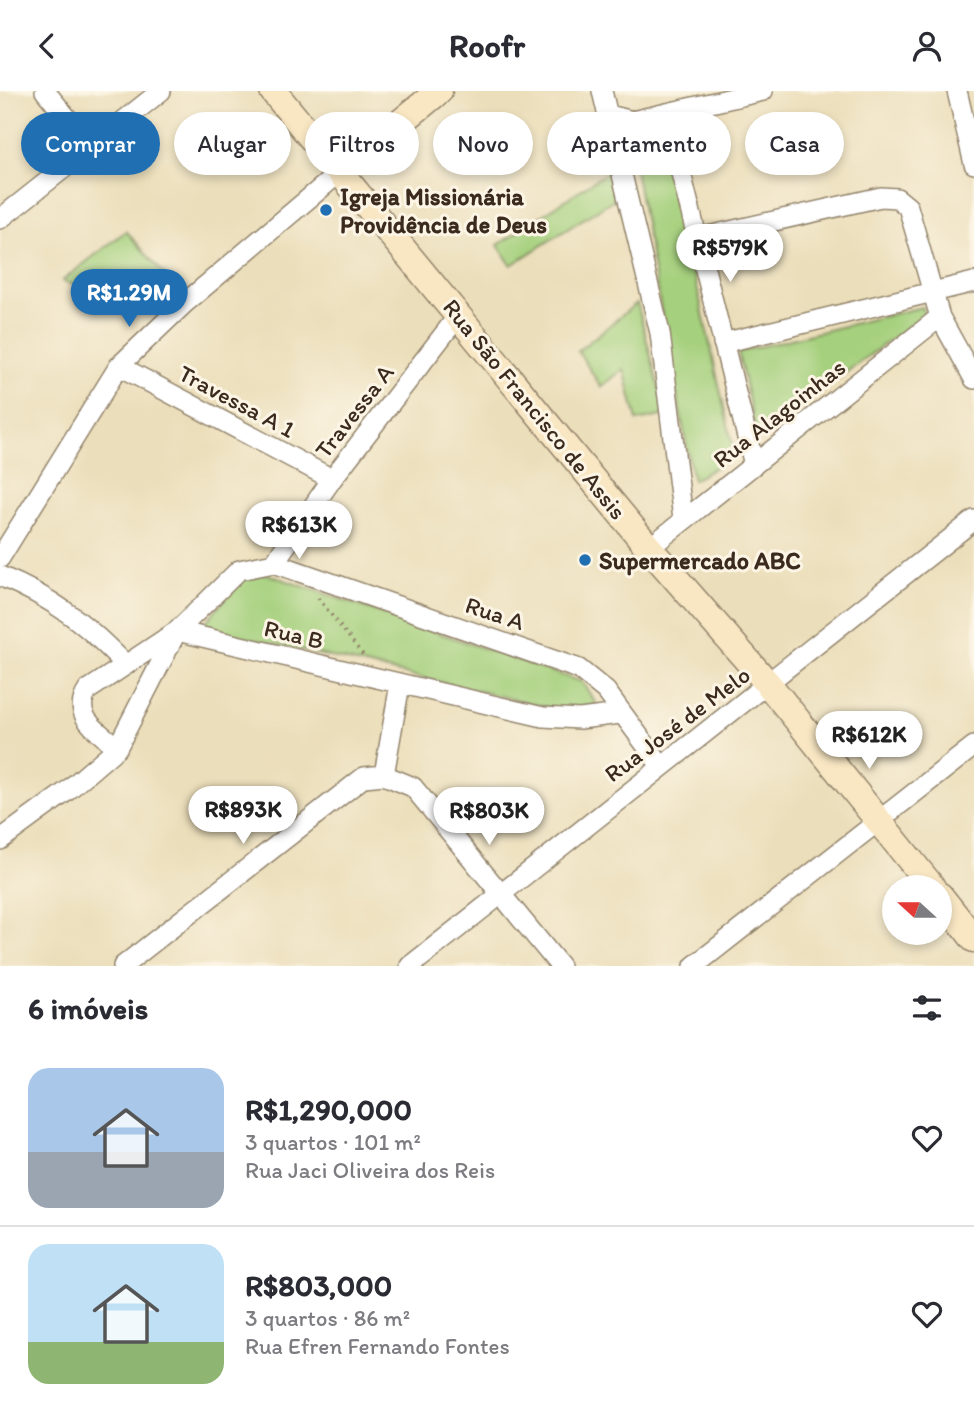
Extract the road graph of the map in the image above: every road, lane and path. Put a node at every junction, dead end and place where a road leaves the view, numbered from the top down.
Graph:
1 (45, 91) edge
2 (162, 91) edge
3 (273, 91) edge
4 (439, 91) edge
5 (602, 91) edge
6 (763, 91) edge
7 (957, 91) edge
8 (62, 112) edge
9 (135, 112) edge
10 (413, 112) edge
11 (608, 112) edge
12 (670, 112) edge
13 (305, 130) edge
14 (974, 164) edge
15 (56, 175) edge
16 (336, 175) edge
17 (342, 175) edge
18 (623, 175) edge
19 (682, 175) edge
20 (0, 219) edge
21 (699, 238) junction
22 (974, 282) edge
23 (931, 293) junction
24 (458, 316) junction
25 (940, 317) junction
26 (723, 343) junction
27 (119, 366) junction
28 (974, 379) edge
29 (754, 465) junction
30 (332, 479) junction
31 (683, 519) junction
32 (974, 520) edge
33 (649, 548) junction
34 (0, 558) edge
35 (274, 563) junction
36 (298, 571) junction
37 (0, 576) edge
38 (177, 631) junction
39 (124, 663) junction
40 (391, 681) junction
41 (769, 685) junction
42 (620, 714) junction
43 (974, 746) edge
44 (117, 748) junction
45 (661, 765) junction
46 (384, 775) junction
47 (878, 820) junction
48 (0, 840) edge
49 (922, 875) edge
50 (502, 893) junction
51 (952, 911) edge
52 (974, 939) edge
53 (123, 966) edge
54 (410, 966) edge
55 (560, 966) edge
56 (694, 966) edge

1 - 8 street
2 - 9 street
3 - 13 street, Rua São Francisco de Assis
4 - 10 street
5 - 11 street
6 - 12 street
7 - 14 street
15 - 20 street
16 - 27 street
17 - 24 street, Rua São Francisco de Assis
18 - 31 street
19 - 21 street
21 - 23 street
21 - 26 street
22 - 23 street
23 - 25 street
23 - 26 street
24 - 30 street, Travessa A
24 - 33 street, Rua São Francisco de Assis
25 - 28 street
25 - 29 street, Rua Alagoinhas
26 - 29 street
27 - 30 street, Travessa A 1
27 - 34 street
29 - 31 street, Rua Alagoinhas
30 - 35 street, Travessa A
31 - 33 street, Rua Alagoinhas
32 - 41 street, Rua José de Melo
33 - 41 street, Rua São Francisco de Assis
35 - 36 street, Rua A
35 - 38 street
36 - 40 path
36 - 42 street, Rua A
37 - 39 street
38 - 39 street
38 - 40 street, Rua B
38 - 44 street
39 - 44 street
40 - 42 street, Rua B
40 - 46 street
41 - 45 street, Rua José de Melo
41 - 47 street, Rua São Francisco de Assis
42 - 45 street, Rua A
43 - 47 street
44 - 48 street
45 - 50 street, Rua José de Melo
46 - 50 street
46 - 53 street
47 - 49 street, Rua São Francisco de Assis
47 - 56 street
50 - 54 street, Rua José de Melo
50 - 55 street
51 - 52 street

